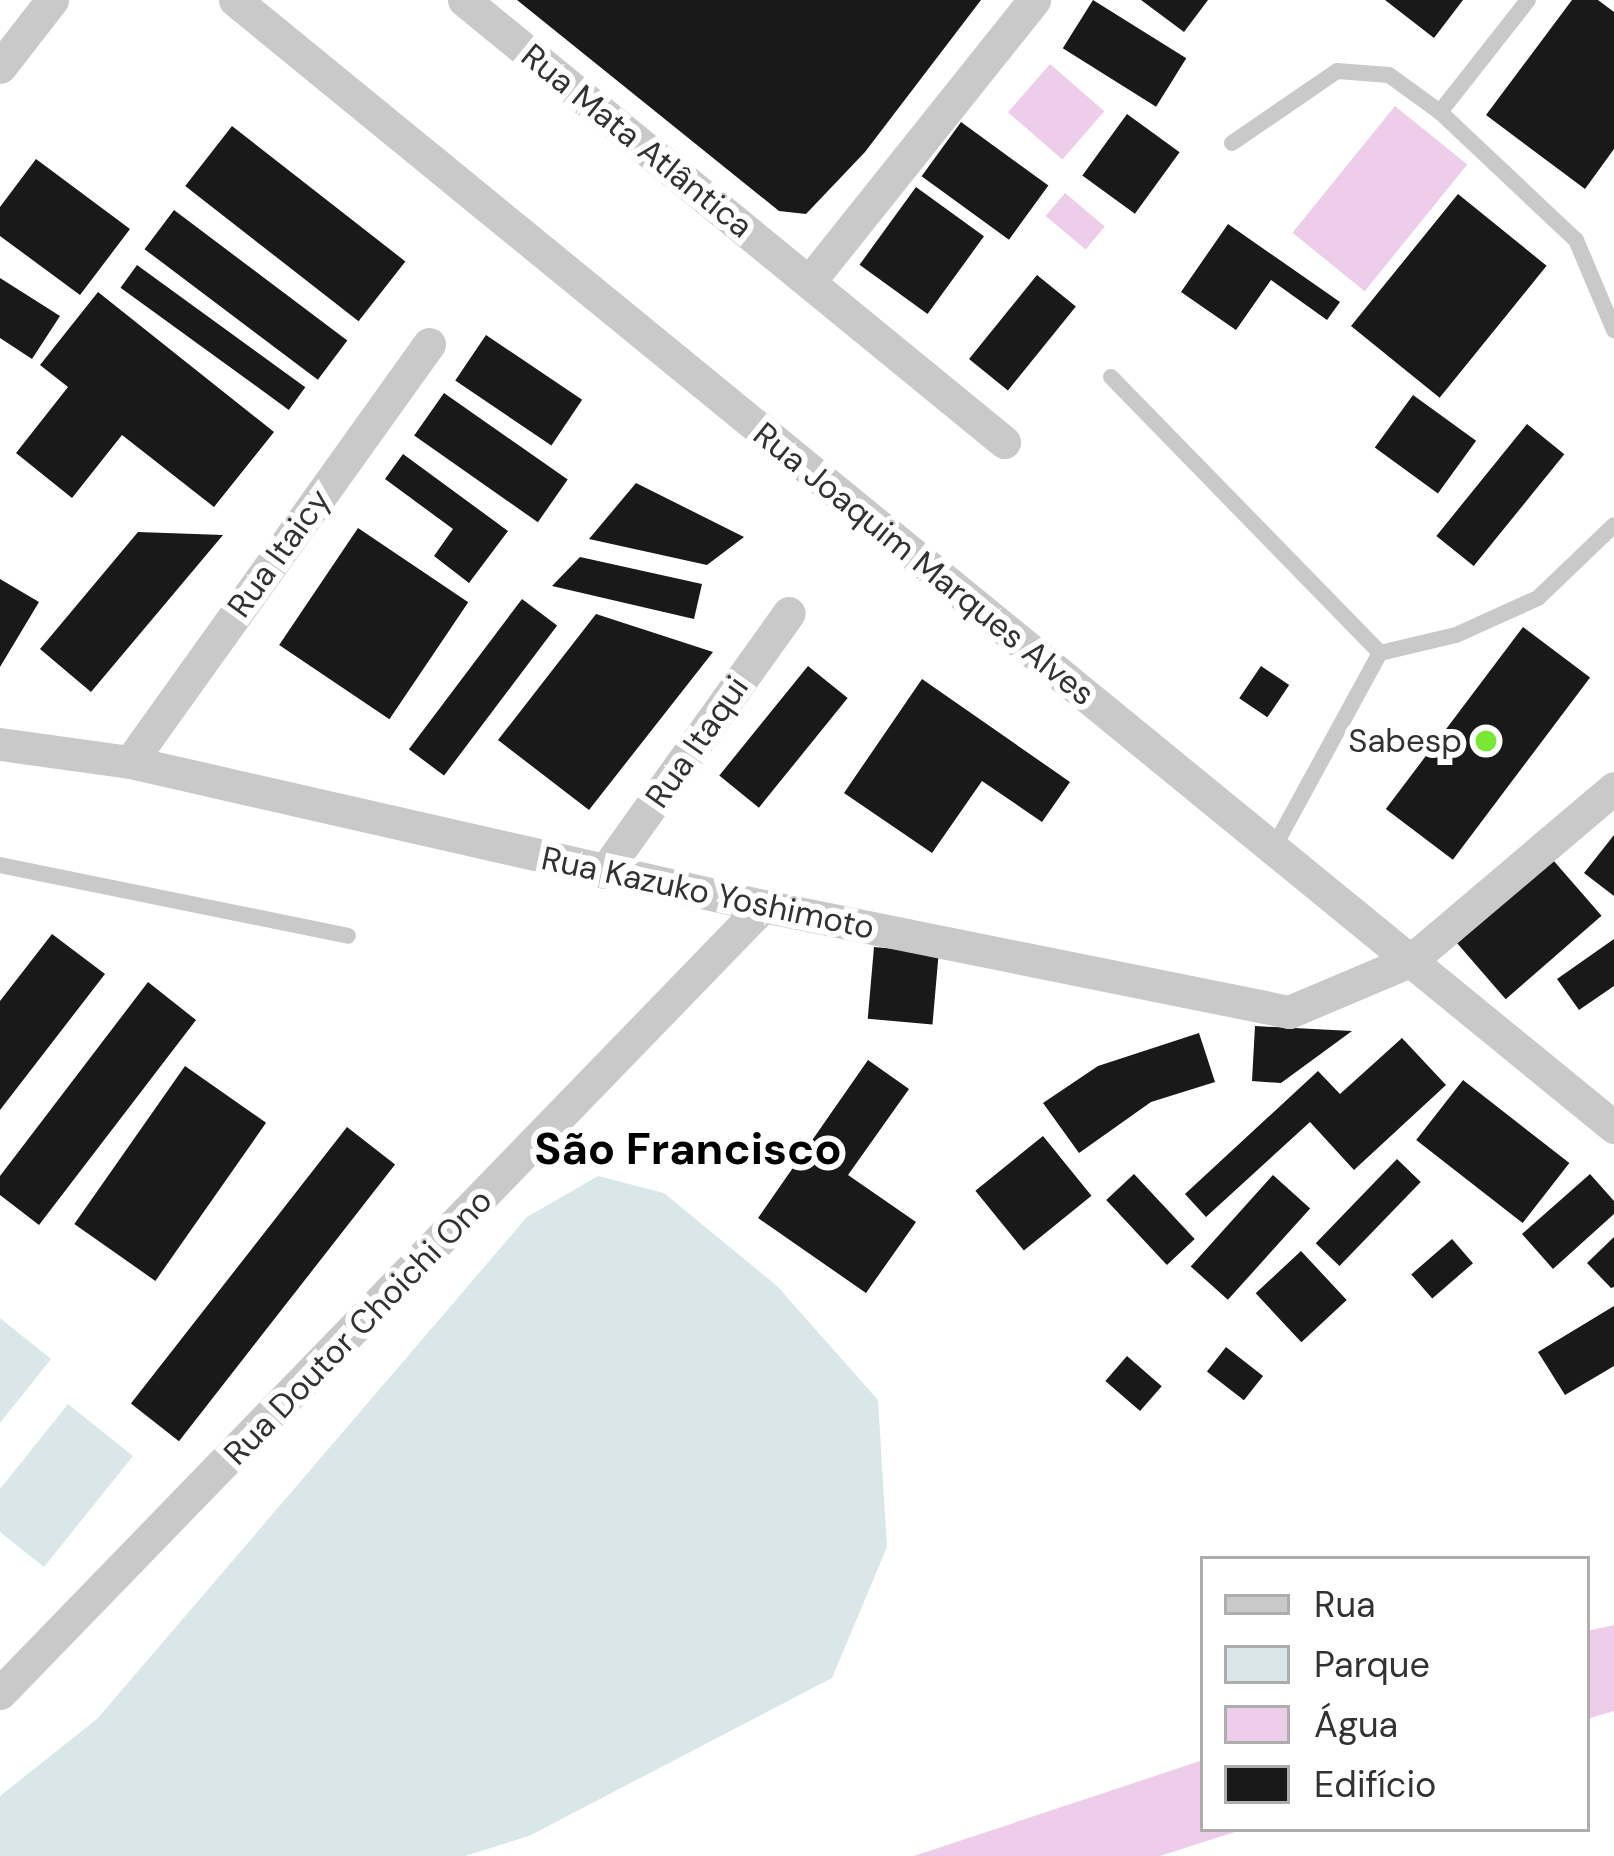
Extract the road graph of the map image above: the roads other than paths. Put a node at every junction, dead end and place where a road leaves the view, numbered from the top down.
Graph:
1 (52, 0) edge
2 (236, 0) edge
3 (464, 0) edge
4 (1034, 0) edge
5 (1528, 0) edge
6 (0, 67) edge
7 (1441, 112) junction
8 (1232, 143) dead end
9 (809, 282) junction
10 (1614, 330) edge
11 (429, 344) dead end
12 (1111, 377) dead end
13 (1004, 442) dead end
14 (1614, 525) edge
15 (789, 613) dead end
16 (1380, 653) junction
17 (0, 744) edge
18 (130, 762) junction
19 (1614, 788) edge
20 (1273, 849) junction
21 (0, 866) edge
22 (604, 872) junction
23 (763, 907) junction
24 (348, 936) dead end
25 (1410, 961) junction
26 (1614, 1127) edge
27 (0, 1693) edge

1 - 6 street
2 - 20 street, Rua Joaquim Marques Alves
3 - 9 street, Rua Mata Atlântica
4 - 9 street
5 - 7 lane
7 - 8 lane
7 - 10 lane
9 - 13 street, Rua Mata Atlântica
11 - 18 street, Rua Itaicy
12 - 16 lane
14 - 16 lane
15 - 22 street, Rua Itaqui
16 - 20 lane
17 - 18 street, Rua Kazuko Yoshimoto
18 - 22 street, Rua Kazuko Yoshimoto
19 - 25 street, Rua Kazuko Yoshimoto
20 - 25 street, Rua Joaquim Marques Alves
21 - 24 lane
22 - 23 street, Rua Kazuko Yoshimoto
23 - 25 street, Rua Kazuko Yoshimoto
23 - 27 street, Rua Doutor Choichi Ono
25 - 26 street, Rua Joaquim Marques Alves

